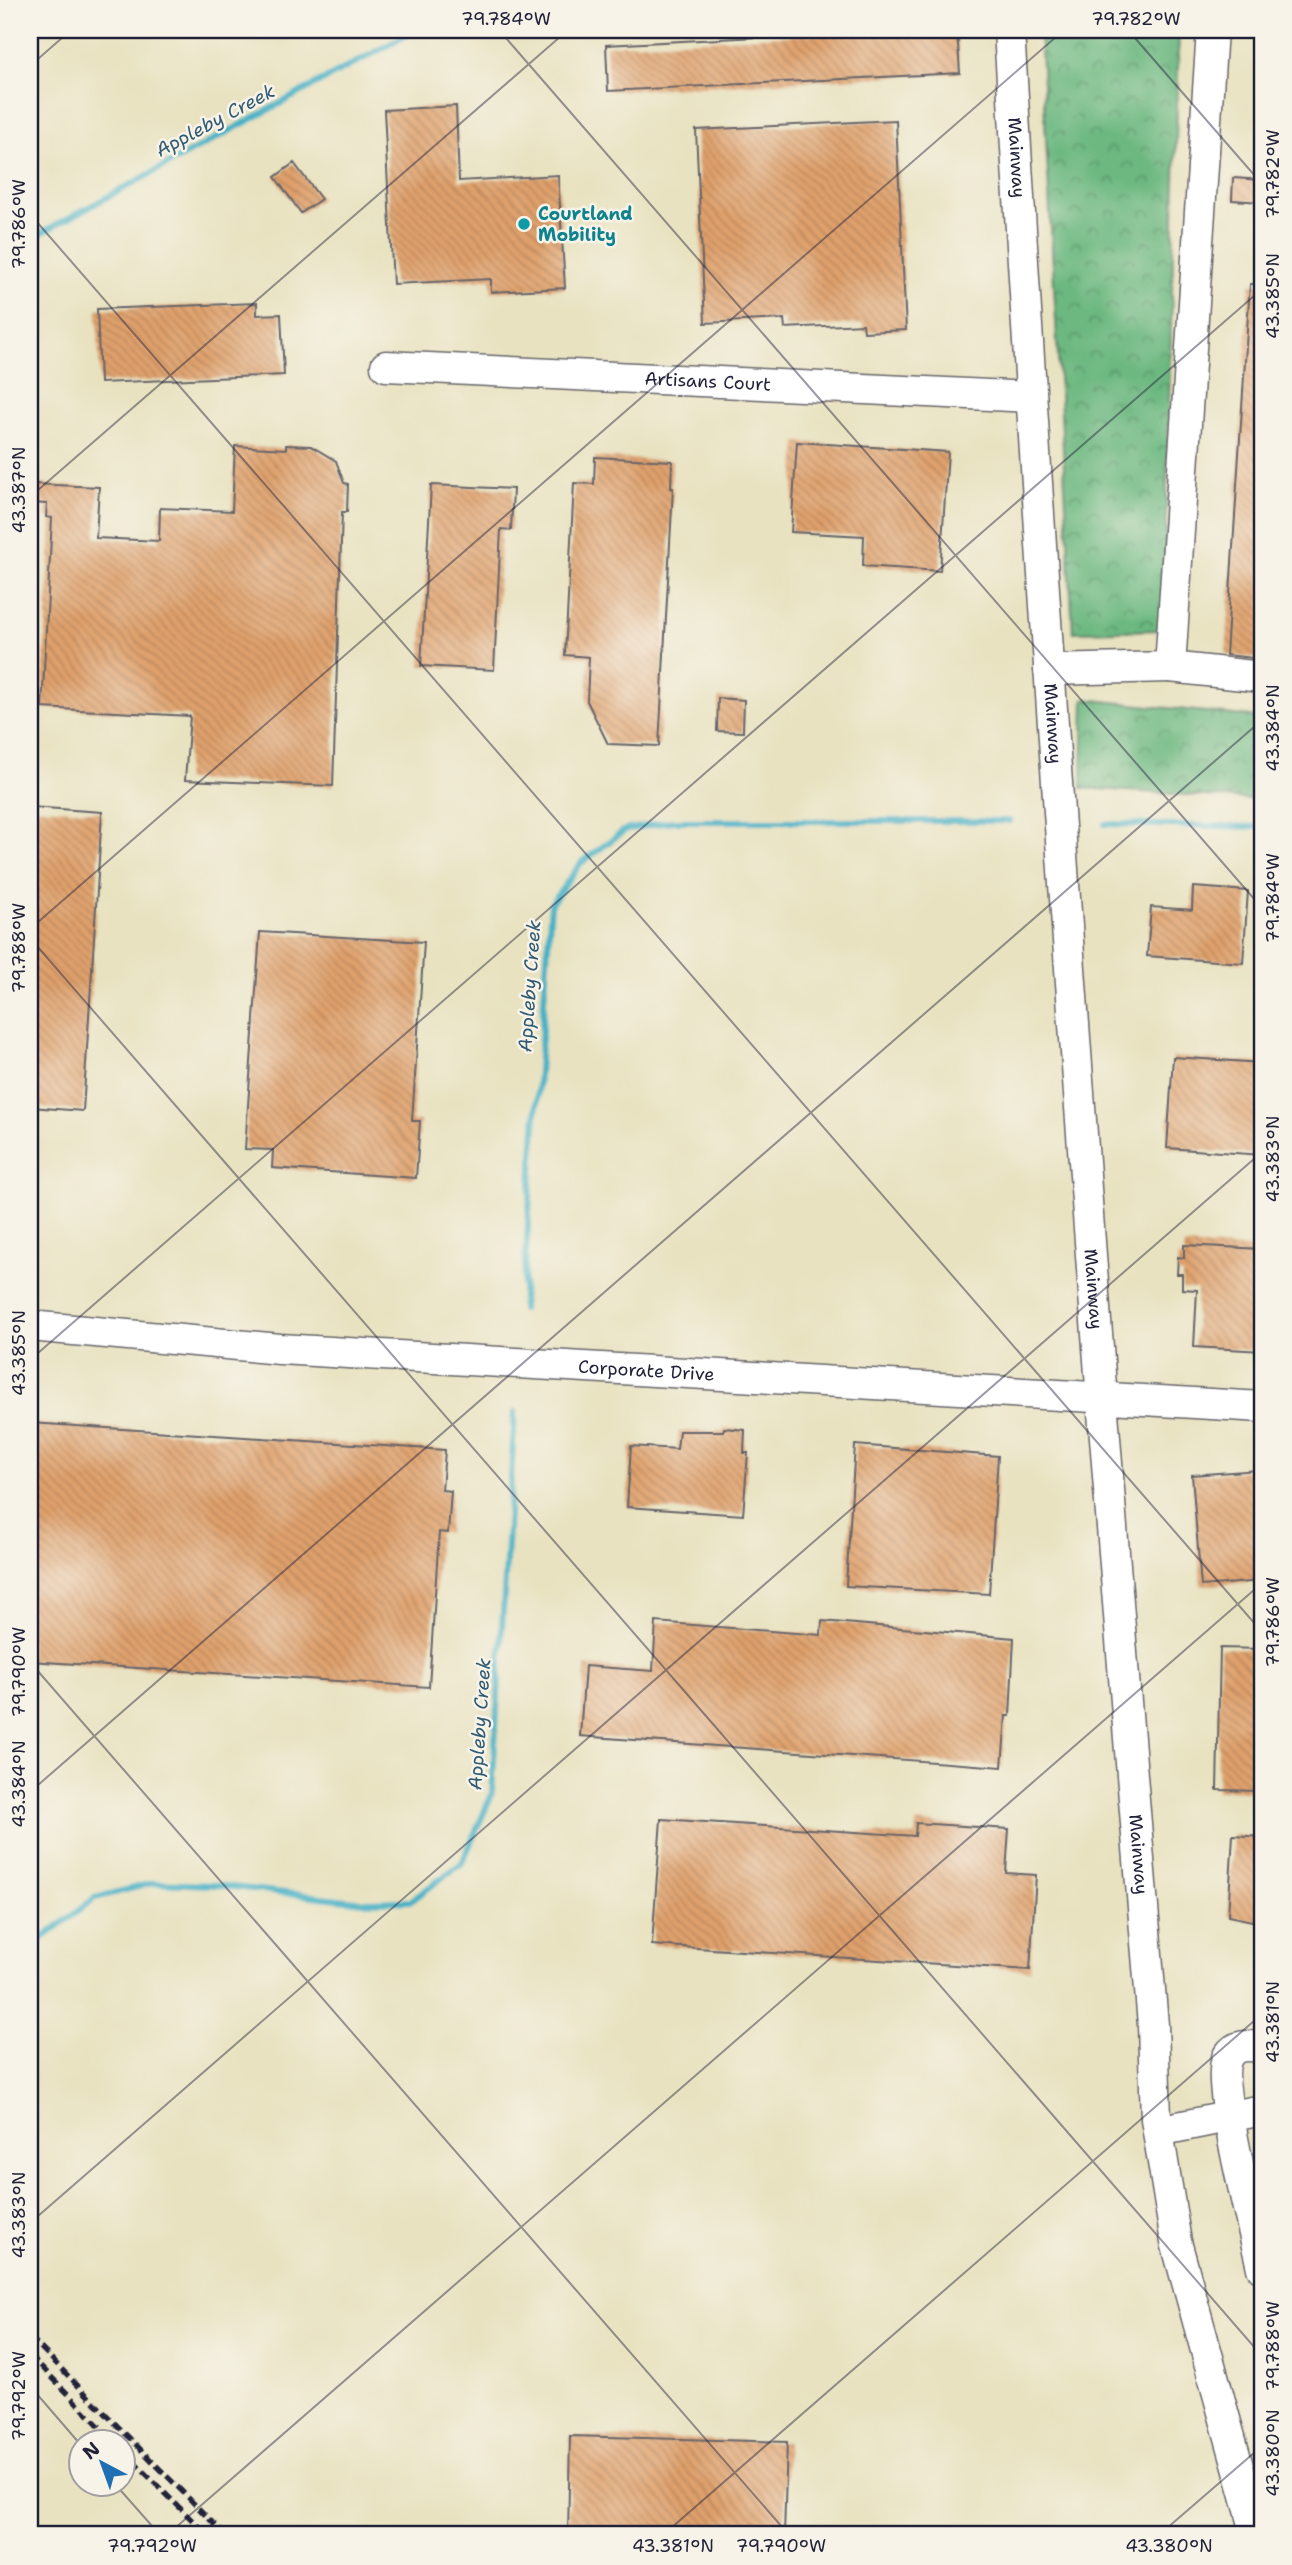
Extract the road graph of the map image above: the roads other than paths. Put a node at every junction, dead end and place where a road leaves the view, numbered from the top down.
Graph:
1 (1009, 30) edge
2 (1212, 30) edge
3 (386, 366) dead end
4 (1030, 397) junction
5 (1170, 667) junction
6 (1049, 670) junction
7 (1262, 677) edge
8 (30, 1326) edge
9 (1101, 1399) junction
10 (1262, 1407) edge
11 (1262, 2047) edge
12 (1262, 2110) edge
13 (1229, 2117) junction
14 (1158, 2131) junction
15 (1262, 2268) edge
16 (1257, 2535) edge

1 - 4 street, Mainway
2 - 5 street
3 - 4 street, Artisans Court
4 - 6 street, Mainway
5 - 6 street
5 - 7 street
6 - 9 street, Mainway
8 - 9 street, Corporate Drive
9 - 10 street, Corporate Drive
9 - 14 street, Mainway
11 - 13 street
12 - 13 street
13 - 14 street
13 - 15 street
14 - 16 street, Mainway

